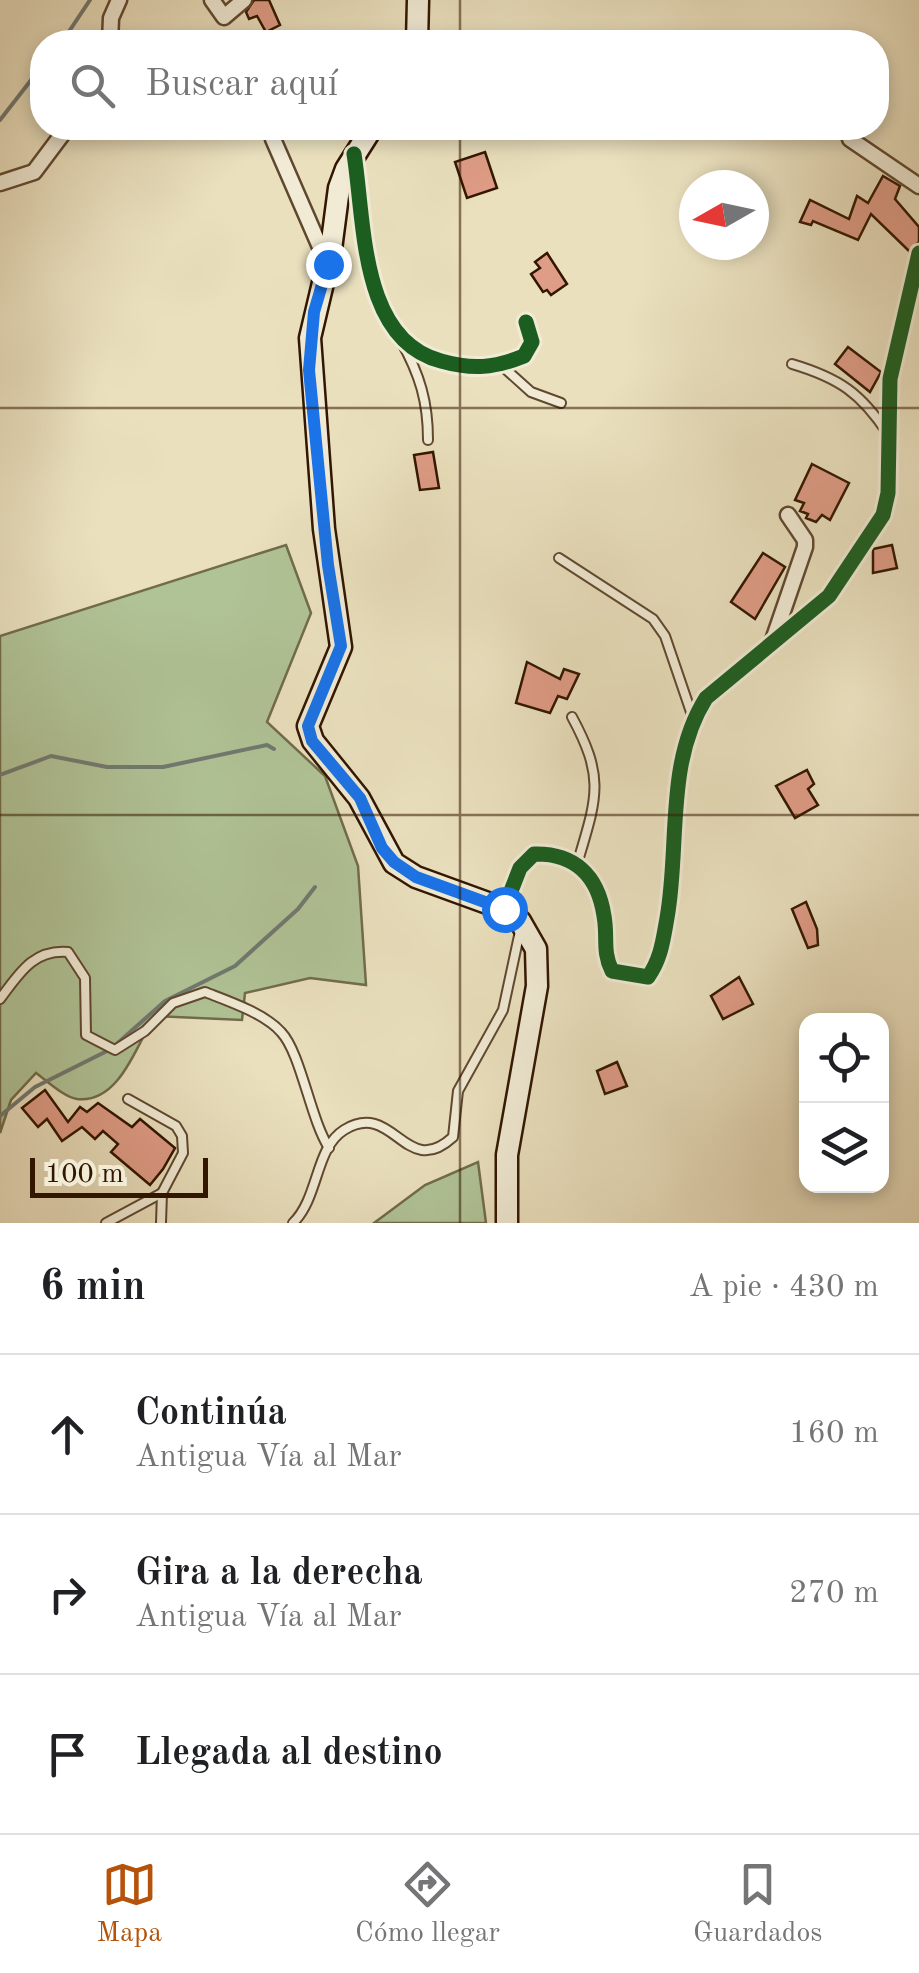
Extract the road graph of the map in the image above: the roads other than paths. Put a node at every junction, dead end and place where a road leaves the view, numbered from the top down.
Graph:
1 (119, 0) edge
2 (212, 0) edge
3 (244, 0) edge
4 (418, 0) edge
5 (110, 30) edge
6 (417, 30) edge
7 (58, 140) edge
8 (274, 140) edge
9 (364, 140) edge
10 (851, 140) edge
11 (354, 154) junction
12 (0, 184) edge
13 (919, 186) edge
14 (919, 253) edge
15 (328, 264) junction
16 (526, 322) dead end
17 (400, 341) junction
18 (792, 364) dead end
19 (501, 365) junction
20 (561, 402) dead end
21 (888, 434) junction
22 (428, 440) dead end
23 (788, 515) dead end
24 (559, 558) dead end
25 (771, 644) junction
26 (572, 717) dead end
27 (693, 718) junction
28 (578, 862) junction
29 (512, 915) junction
30 (0, 998) edge
31 (128, 1099) dead end
32 (329, 1148) junction
33 (162, 1193) junction
34 (106, 1223) edge
35 (161, 1223) edge
36 (293, 1223) edge
37 (507, 1223) edge

1 - 5 street
2 - 3 street
4 - 6 main road
7 - 12 street
8 - 15 street
9 - 11 main road
10 - 13 street
11 - 15 main road
11 - 17 street
14 - 21 street
15 - 29 main road
16 - 19 street
17 - 19 street
17 - 22 lane
18 - 21 lane
19 - 20 lane
21 - 25 street
23 - 25 street
24 - 27 lane
25 - 27 street
26 - 28 lane
27 - 28 street
28 - 29 street
29 - 32 lane
29 - 37 main road
30 - 32 lane
31 - 33 lane
32 - 36 lane
33 - 34 lane
33 - 35 lane

